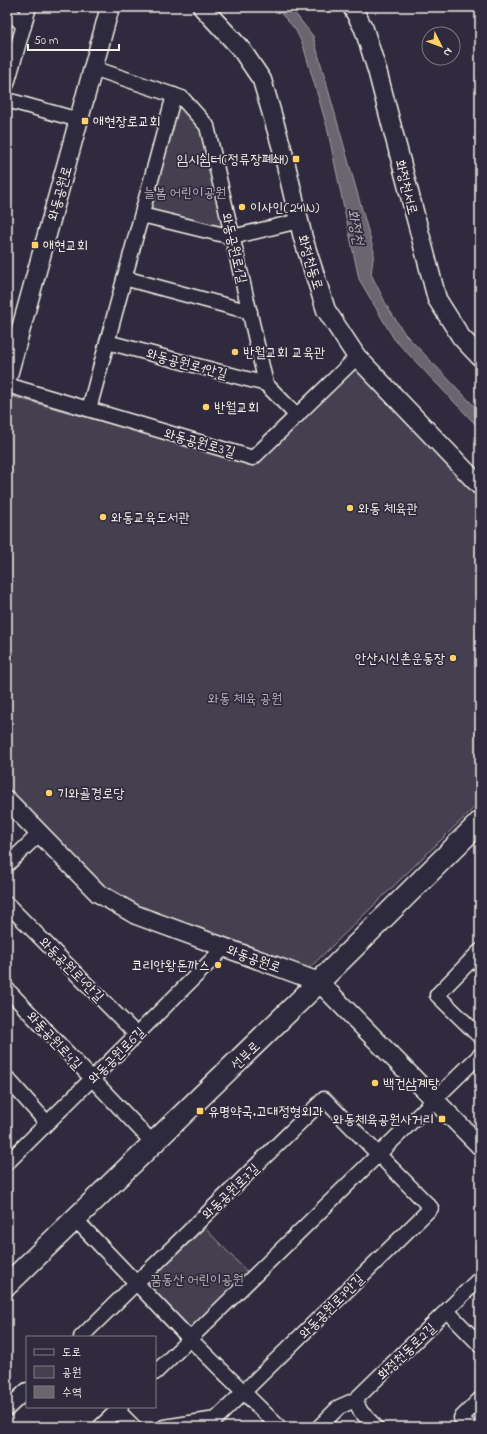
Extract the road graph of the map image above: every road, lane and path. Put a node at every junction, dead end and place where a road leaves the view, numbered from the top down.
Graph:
1 (30, 7) edge
2 (110, 7) edge
3 (202, 7) edge
4 (352, 7) edge
5 (7, 9) edge
6 (24, 26) junction
7 (93, 68) junction
8 (7, 84) edge
9 (174, 95) junction
10 (7, 100) edge
11 (79, 120) junction
12 (142, 215) junction
13 (299, 221) junction
14 (232, 237) junction
15 (124, 278) junction
16 (250, 312) junction
17 (107, 342) junction
18 (357, 357) junction
19 (480, 357) edge
20 (7, 379) edge
21 (266, 384) junction
22 (7, 385) edge
23 (88, 409) junction
24 (297, 416) junction
25 (480, 486) edge
26 (7, 800) edge
27 (480, 822) edge
28 (40, 834) junction
29 (7, 865) edge
30 (7, 904) edge
31 (224, 947) junction
32 (480, 951) edge
33 (319, 982) junction
34 (7, 989) edge
35 (137, 1034) junction
36 (480, 1037) edge
37 (480, 1055) edge
38 (7, 1078) edge
39 (92, 1079) junction
40 (434, 1100) junction
41 (47, 1123) junction
42 (153, 1143) junction
43 (480, 1146) edge
44 (379, 1155) junction
45 (7, 1163) edge
46 (76, 1220) junction
47 (480, 1278) edge
48 (136, 1283) junction
49 (7, 1284) edge
50 (447, 1311) junction
51 (82, 1336) edge
52 (190, 1339) junction
53 (480, 1345) edge
54 (156, 1372) edge
55 (26, 1391) edge
56 (243, 1393) junction
57 (480, 1399) edge
58 (355, 1400) junction
59 (7, 1409) edge
60 (119, 1409) edge
61 (100, 1427) edge
62 (134, 1427) edge
63 (164, 1427) edge
64 (279, 1427) edge
65 (319, 1427) edge
66 (376, 1427) edge
67 (470, 1427) edge

1 - 6 street
2 - 7 street, 와동공원로
3 - 13 street, 화정천동로
4 - 19 street, 화정천서로
5 - 6 street
6 - 8 street
7 - 9 street, 와동공원로1길
7 - 11 street, 와동공원로
9 - 12 street
9 - 14 street, 와동공원로1길
10 - 11 street
11 - 20 street, 와동공원로
12 - 14 street
12 - 15 street
13 - 14 street
13 - 18 street, 화정천동로
14 - 16 street, 와동공원로1길
15 - 16 street
15 - 17 street
16 - 21 street, 와동공원로1길
17 - 21 street, 와동공원로1안길
17 - 23 street
18 - 24 street, 와동공원로3길
18 - 25 street, 화정천동로
21 - 24 street
22 - 23 street, 와동공원로3길
23 - 24 street, 와동공원로3길
26 - 28 street, 와동공원로
27 - 33 main road, 선부로
28 - 29 street
28 - 31 street, 와동공원로
30 - 35 street, 와동공원로4안길
31 - 33 street, 와동공원로
31 - 35 street, 와동공원로6길
32 - 36 street
33 - 40 street, 와동공원로
33 - 42 main road, 선부로
34 - 39 street, 와동공원로4길
35 - 39 street, 와동공원로6길
37 - 40 street
38 - 41 street
39 - 41 street, 와동공원로6길
39 - 42 street, 와동공원로4길
40 - 43 street, 와동공원로
40 - 44 street
41 - 45 street, 와동공원로6길
42 - 46 main road, 선부로
44 - 48 street, 와동공원로7길
44 - 52 street
44 - 56 street, 와동공원로7안길
46 - 48 street
46 - 49 main road, 선부로
47 - 50 street, 화정천동로2길
48 - 51 street, 와동공원로7길
48 - 52 street
50 - 53 street
50 - 58 street, 화정천동로2길
52 - 54 street
52 - 56 street
55 - 59 street
56 - 63 street, 와동공원로7안길
56 - 64 street
57 - 67 street
58 - 65 street, 화정천동로2길
58 - 66 street
60 - 61 street
60 - 62 street

